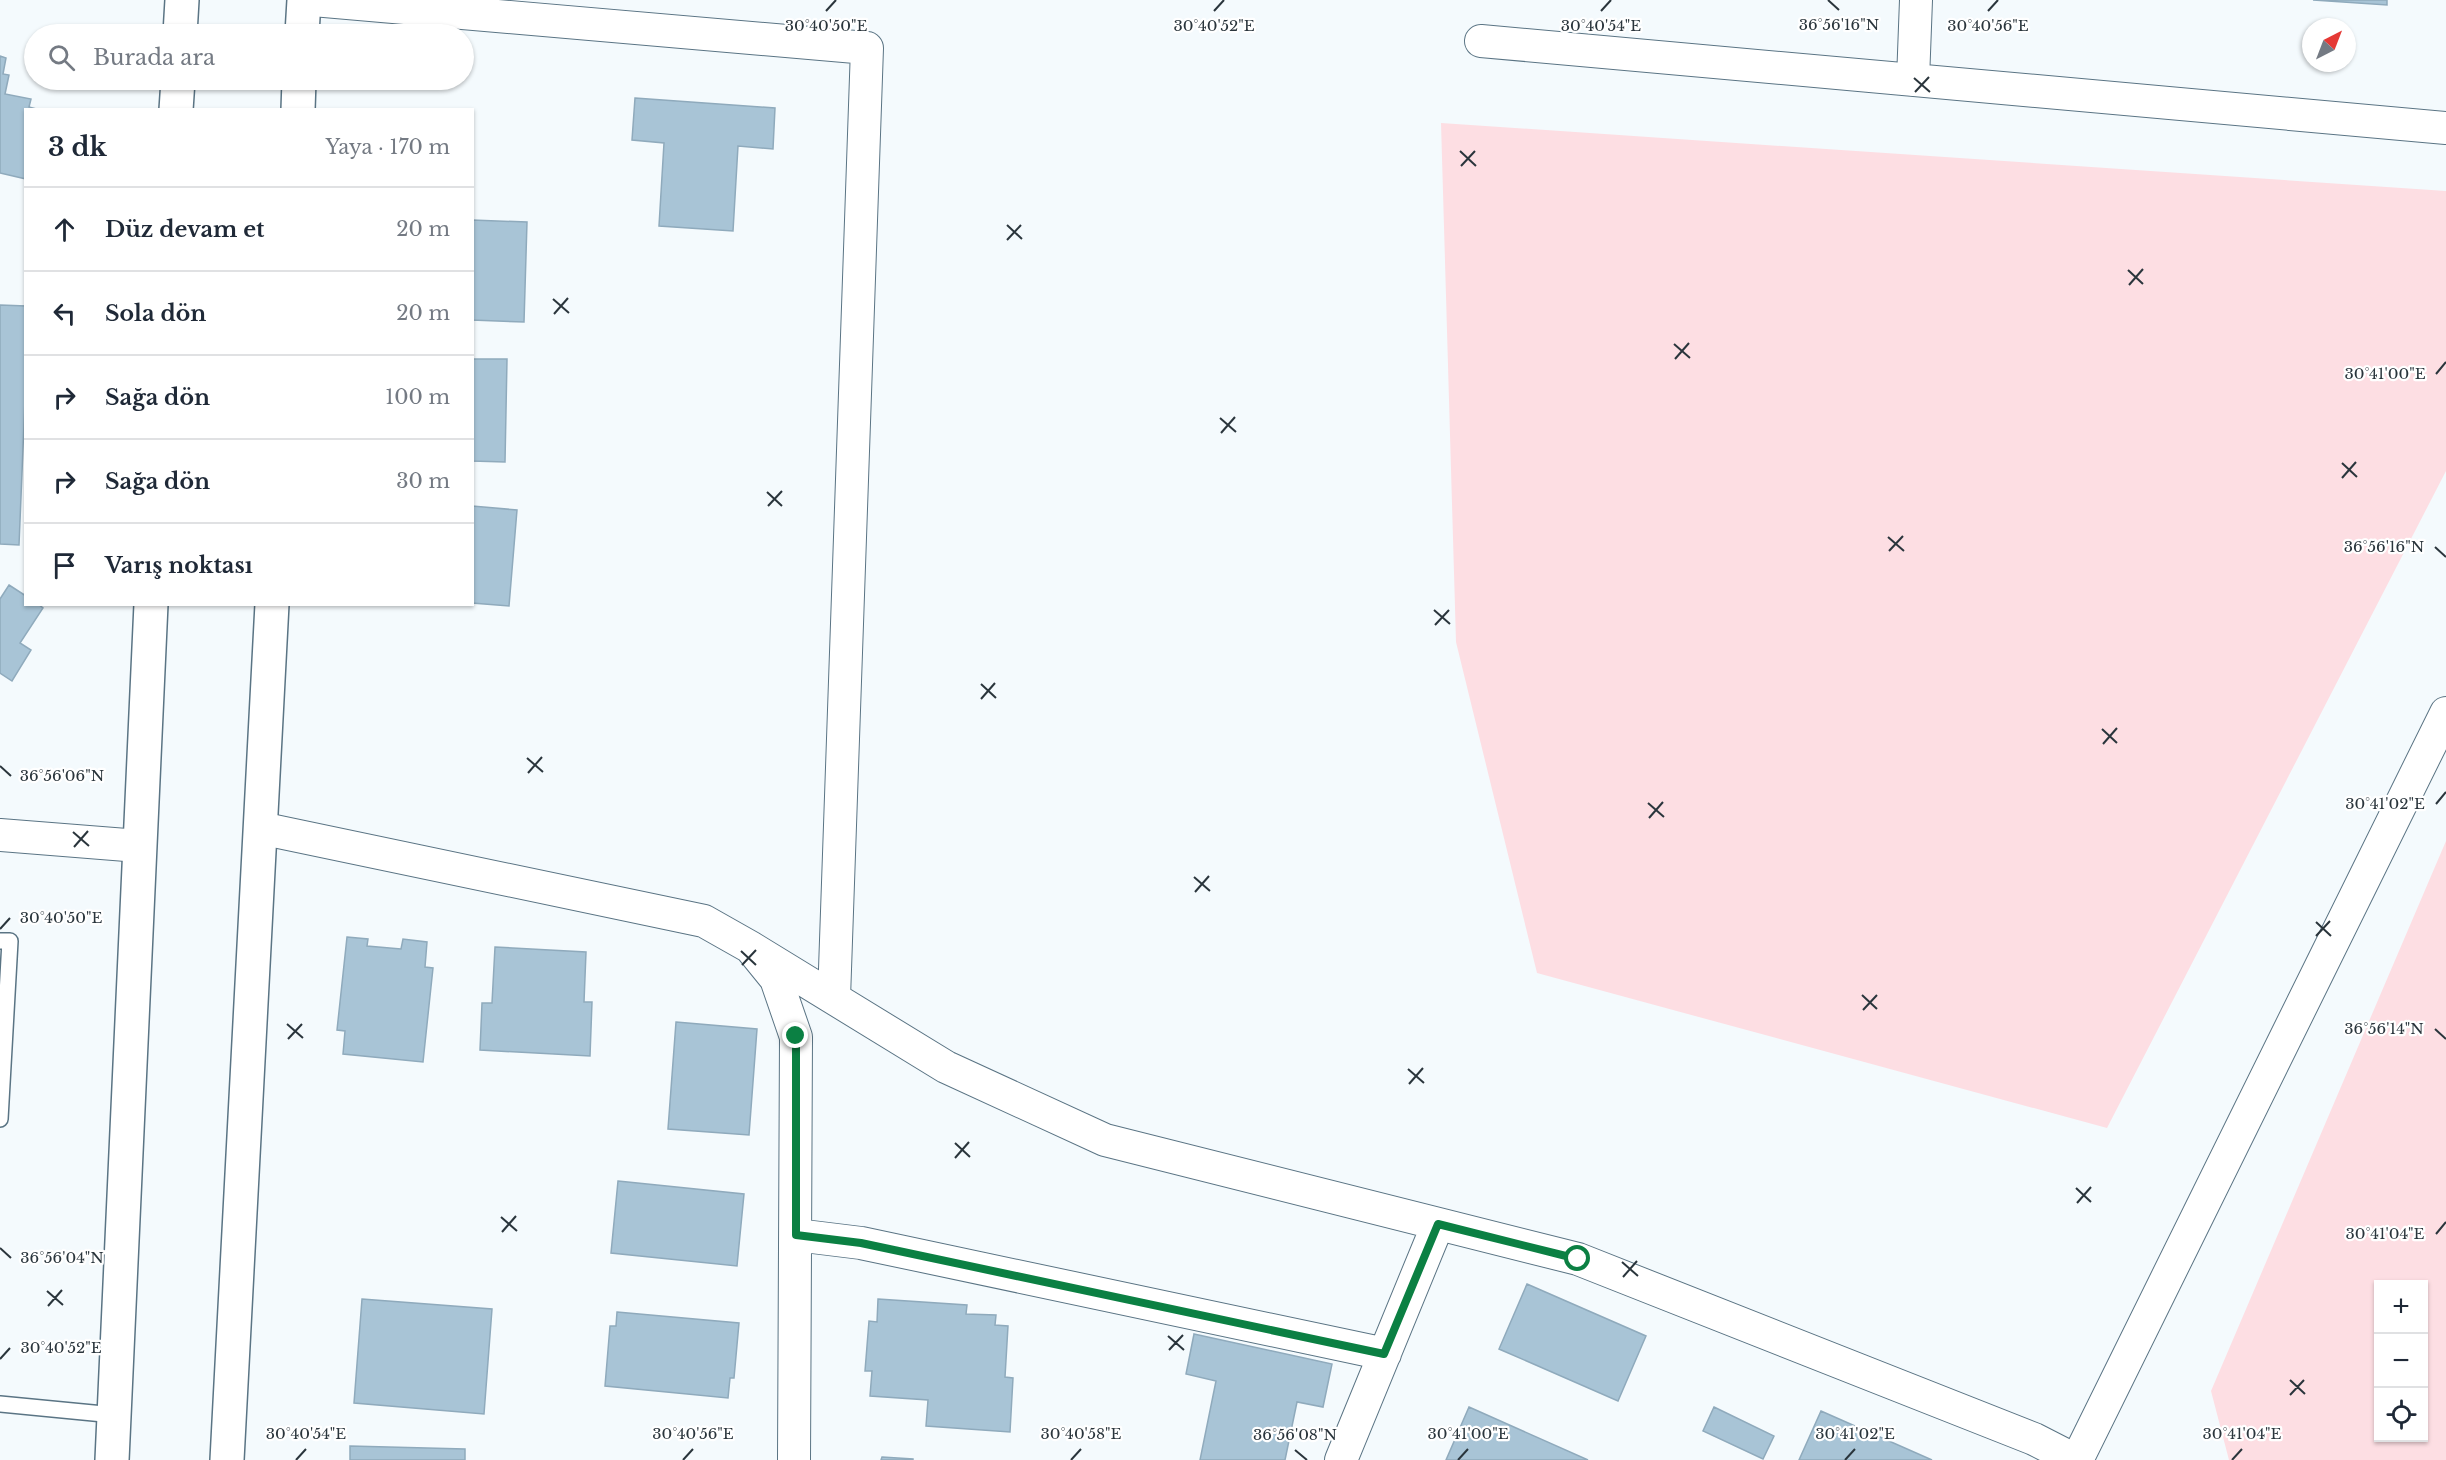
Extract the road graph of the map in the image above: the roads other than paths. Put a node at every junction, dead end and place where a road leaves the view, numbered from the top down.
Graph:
1 (182, 0) edge
2 (304, 0) edge
3 (313, 0) edge
4 (1916, 0) edge
5 (181, 24) edge
6 (303, 24) edge
7 (1481, 41) dead end
8 (1913, 80) junction
9 (177, 90) edge
10 (299, 90) edge
11 (176, 108) edge
12 (298, 108) edge
13 (2446, 128) edge
14 (151, 606) edge
15 (272, 606) edge
16 (2446, 713) edge
17 (260, 828) junction
18 (0, 835) edge
19 (139, 846) junction
20 (0, 941) edge
21 (750, 947) junction
22 (834, 998) junction
23 (0, 1119) edge
24 (1438, 1224) junction
25 (796, 1235) junction
26 (1384, 1354) junction
27 (0, 1404) edge
28 (114, 1415) junction
29 (112, 1460) edge
30 (227, 1460) edge
31 (794, 1460) edge
32 (1341, 1460) edge
33 (2076, 1460) edge

1 - 5 main road
2 - 6 main road
3 - 22 street
4 - 8 street
7 - 8 street
8 - 13 street
9 - 11 main road
10 - 12 main road
14 - 19 main road
15 - 17 main road
16 - 33 street
17 - 21 street
17 - 30 main road
18 - 19 street
19 - 28 main road
20 - 23 lane
21 - 22 street
21 - 25 street
22 - 24 street
24 - 26 street
24 - 33 street
25 - 26 street
25 - 31 street
26 - 32 street
27 - 28 lane
28 - 29 main road

